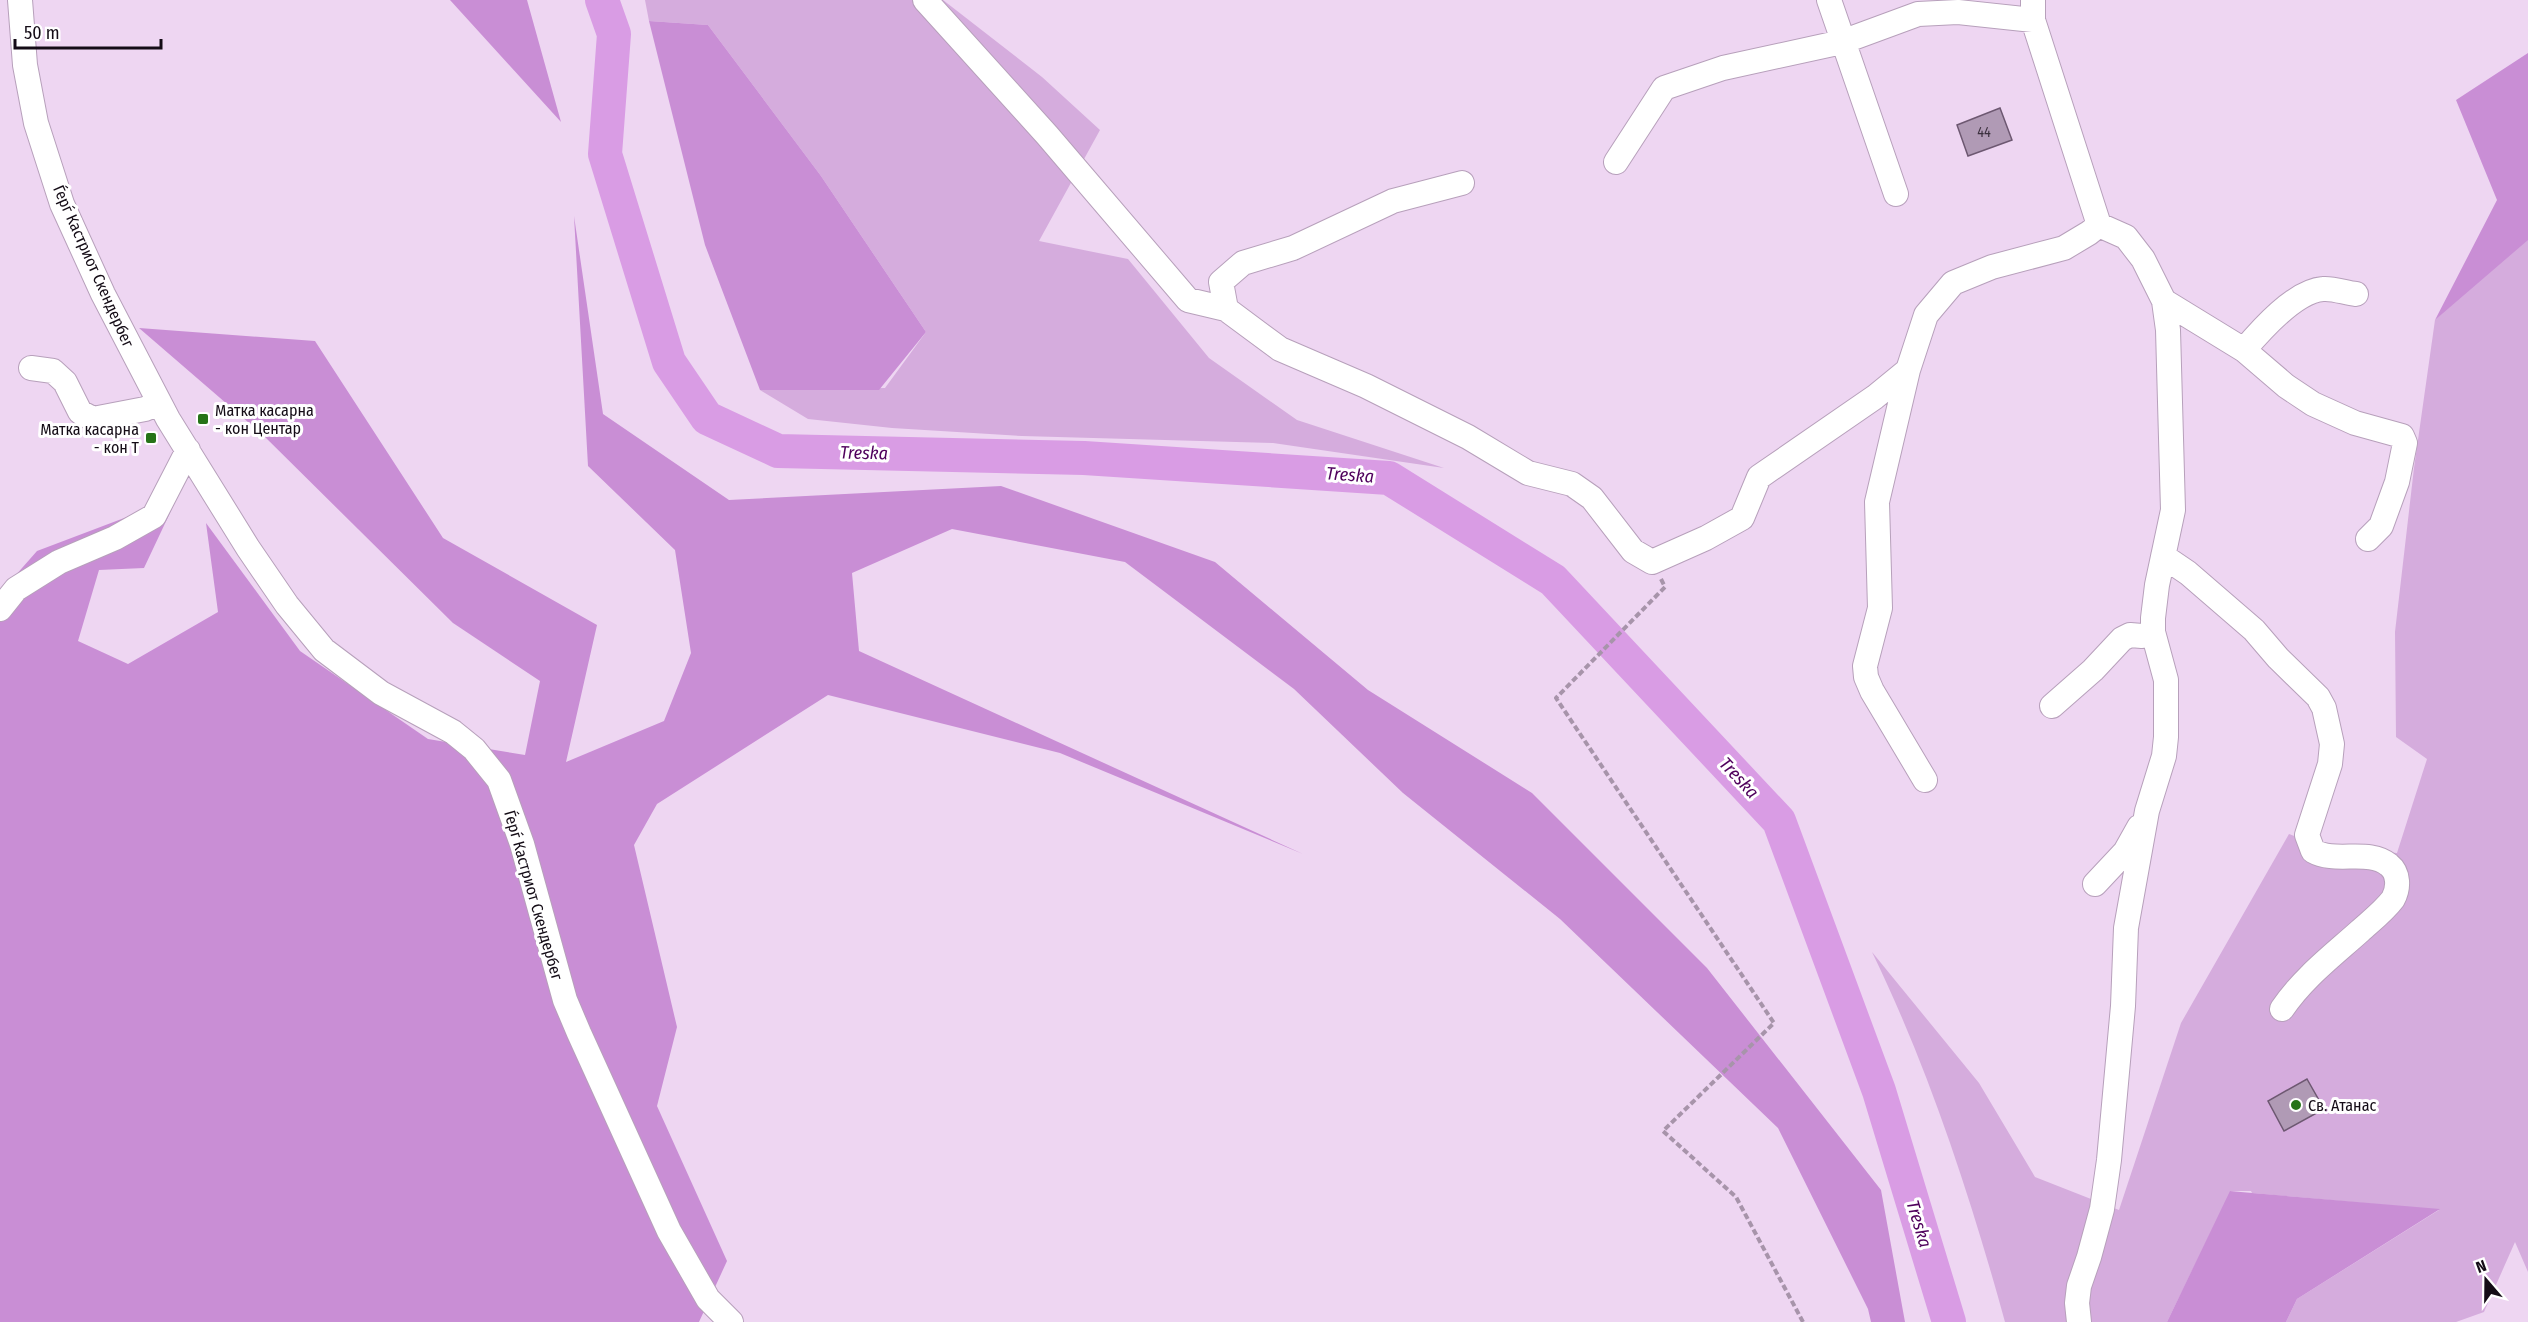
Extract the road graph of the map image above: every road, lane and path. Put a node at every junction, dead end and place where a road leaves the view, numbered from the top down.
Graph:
1 (20, 0) edge
2 (925, 0) edge
3 (1828, 0) edge
4 (2033, 10) edge
5 (1842, 42) junction
6 (1616, 162) dead end
7 (1462, 183) dead end
8 (1896, 194) dead end
9 (2099, 225) junction
10 (2356, 294) dead end
11 (2164, 301) junction
12 (1226, 309) junction
13 (2244, 350) junction
14 (31, 368) dead end
15 (1908, 369) junction
16 (159, 403) junction
17 (188, 450) junction
18 (2368, 539) dead end
19 (2163, 556) junction
20 (1662, 590) dead end
21 (0, 609) edge
22 (2154, 632) junction
23 (2052, 706) dead end
24 (1925, 780) dead end
25 (2147, 811) junction
26 (2095, 884) dead end
27 (2282, 1009) dead end
28 (731, 1322) edge
29 (1803, 1322) edge
30 (2079, 1322) edge

1 - 16 street, Ѓерѓ Кастриот Скендербег
2 - 12 street
3 - 5 street
4 - 5 street
4 - 9 street
5 - 6 street
5 - 8 street
7 - 12 street
9 - 11 street
9 - 15 street
10 - 13 street
11 - 13 street
11 - 19 street
12 - 15 street
13 - 18 street
14 - 16 street
15 - 24 street
16 - 17 street, Ѓерѓ Кастриот Скендербег
17 - 21 street
17 - 28 street, Ѓерѓ Кастриот Скендербег
19 - 22 street
19 - 27 street
20 - 29 path
22 - 23 street
22 - 25 street
25 - 26 street
25 - 30 street

